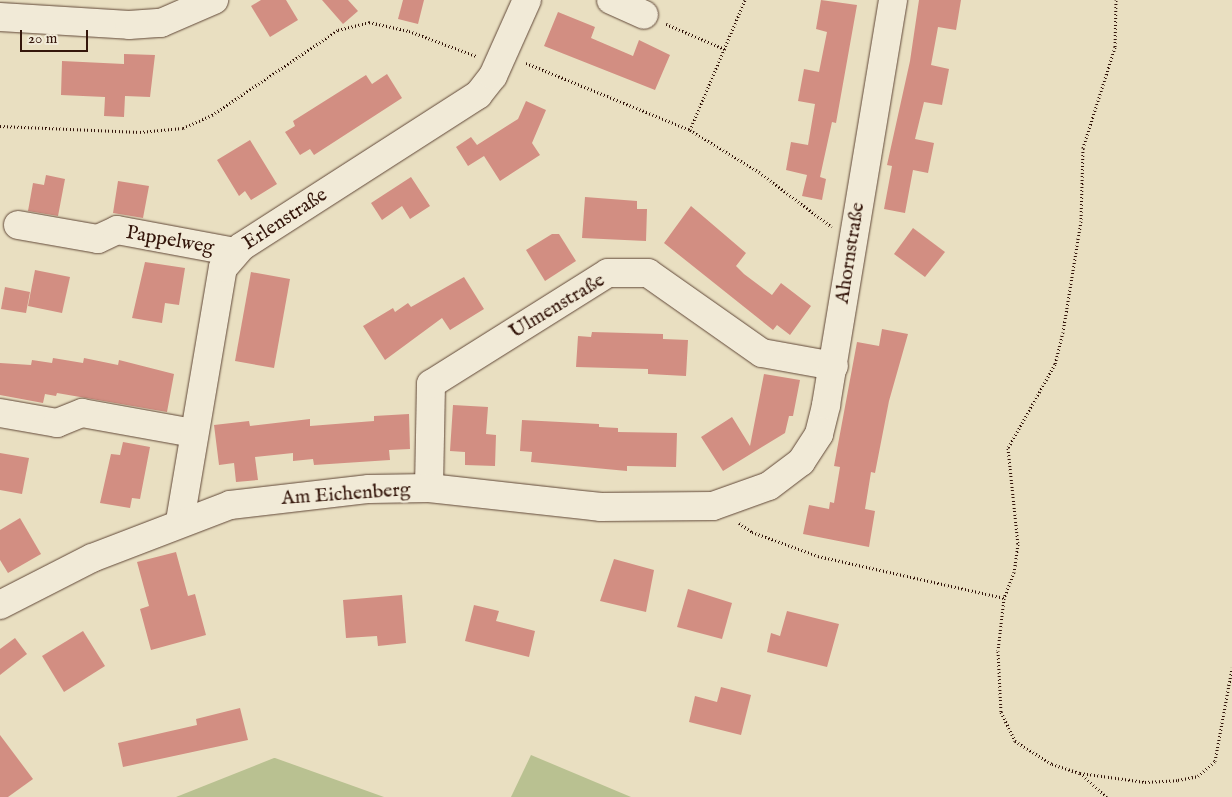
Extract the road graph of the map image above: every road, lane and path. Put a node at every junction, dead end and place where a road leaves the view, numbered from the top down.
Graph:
1 (214, 0) edge
2 (527, 0) edge
3 (611, 0) edge
4 (745, 0) edge
5 (893, 0) edge
6 (1116, 0) edge
7 (644, 15) joint
8 (0, 17) edge
9 (727, 50) junction
10 (500, 58) junction
11 (0, 126) edge
12 (690, 130) junction
13 (18, 224) dead end
14 (851, 241) junction
15 (235, 252) junction
16 (834, 366) junction
17 (0, 413) edge
18 (193, 433) junction
19 (769, 486) joint
20 (429, 488) junction
21 (713, 506) junction
22 (180, 521) junction
23 (1004, 598) junction
24 (0, 605) edge
25 (1232, 668) edge
26 (1080, 773) junction
27 (1107, 797) edge

1 - 8 street
2 - 10 street, Erlenstraße
3 - 7 street
4 - 9 path
5 - 14 street, Ahornstraße
6 - 23 path
7 - 9 path
9 - 12 path
10 - 11 path
10 - 12 path
10 - 15 street, Erlenstraße
12 - 14 path
13 - 15 street, Pappelweg
14 - 16 street, Ahornstraße
15 - 18 street, Erlenstraße
16 - 19 street, Ahornstraße
16 - 20 street, Ulmenstraße
17 - 18 street
18 - 22 street, Erlenstraße
19 - 21 street, Am Eichenberg
20 - 21 street, Am Eichenberg
20 - 22 street, Am Eichenberg
21 - 23 path
22 - 24 street, Am Eichenberg
23 - 26 path
25 - 26 path
26 - 27 path

